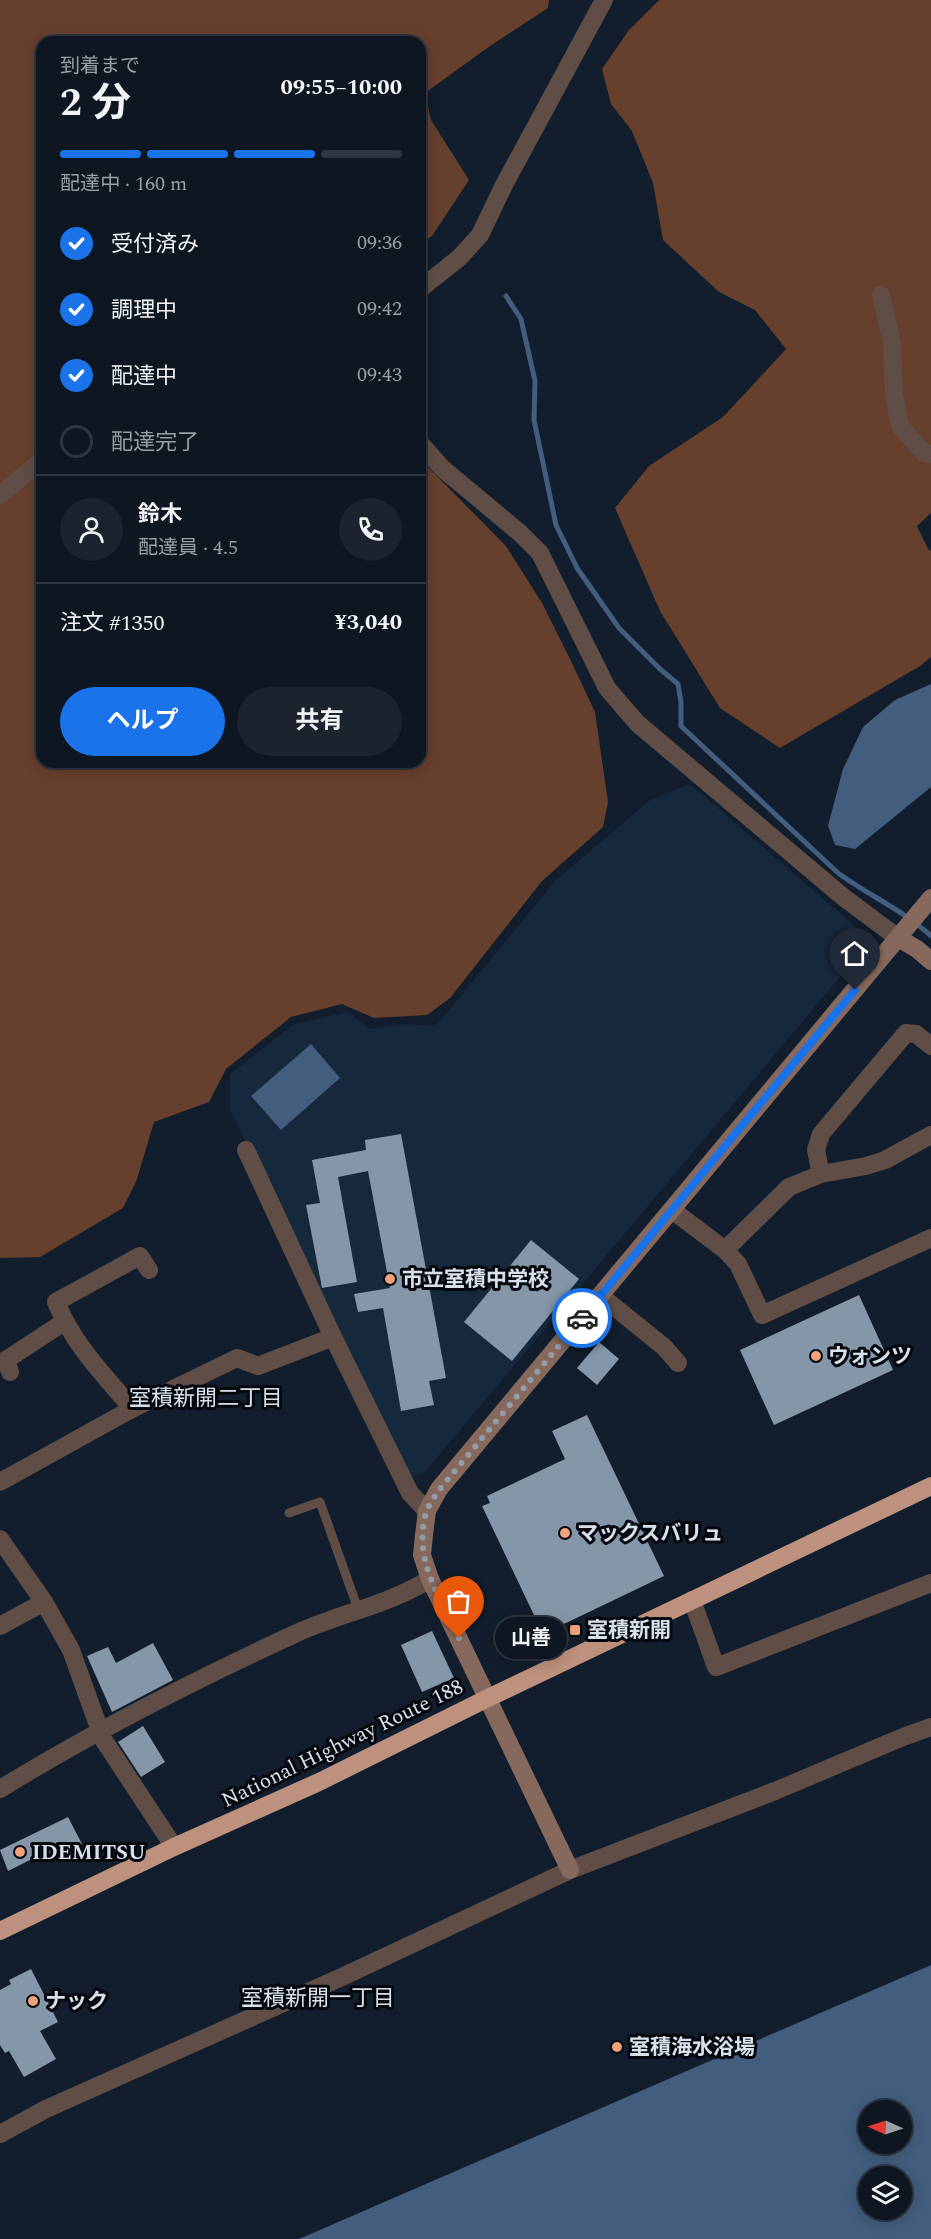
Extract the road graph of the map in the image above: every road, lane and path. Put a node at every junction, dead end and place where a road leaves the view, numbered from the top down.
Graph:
1 (604, 0) edge
2 (426, 284) edge
3 (881, 295) dead end
4 (426, 450) edge
5 (931, 454) edge
6 (36, 465) edge
7 (0, 495) edge
8 (931, 897) edge
9 (898, 938) junction
10 (931, 961) edge
11 (931, 1046) edge
12 (931, 1135) edge
13 (246, 1150) dead end
14 (821, 1174) junction
15 (672, 1210) junction
16 (931, 1238) edge
17 (725, 1250) junction
18 (149, 1270) dead end
19 (601, 1296) junction
20 (64, 1322) junction
21 (333, 1337) junction
22 (678, 1363) dead end
23 (10, 1372) dead end
24 (130, 1410) junction
25 (0, 1482) edge
26 (931, 1486) edge
27 (427, 1511) junction
28 (289, 1513) dead end
29 (0, 1539) edge
30 (430, 1579) junction
31 (931, 1583) edge
32 (692, 1600) junction
33 (44, 1602) junction
34 (358, 1609) junction
35 (0, 1626) edge
36 (488, 1698) junction
37 (931, 1727) edge
38 (99, 1730) junction
39 (0, 1789) edge
40 (174, 1847) junction
41 (570, 1870) junction
42 (0, 1931) edge
43 (0, 2134) edge

1 - 2 street
3 - 5 street
4 - 9 street
6 - 7 street
8 - 9 street
9 - 10 street
9 - 15 street
11 - 14 street
12 - 14 street
13 - 21 street
14 - 17 street
15 - 17 street
15 - 19 street
16 - 17 street
18 - 20 street
19 - 22 street
19 - 27 street
20 - 23 street
20 - 24 street
21 - 24 street
21 - 27 street
24 - 25 street
26 - 32 highway, National Highway Route 188
27 - 30 street
28 - 34 lane
29 - 33 street
30 - 34 street
30 - 36 street
31 - 32 street
32 - 36 highway, National Highway Route 188
33 - 35 street
33 - 38 street
34 - 38 street
36 - 40 highway, National Highway Route 188
36 - 41 street
37 - 41 street
38 - 39 street
38 - 40 street
40 - 42 highway, National Highway Route 188
41 - 43 street

